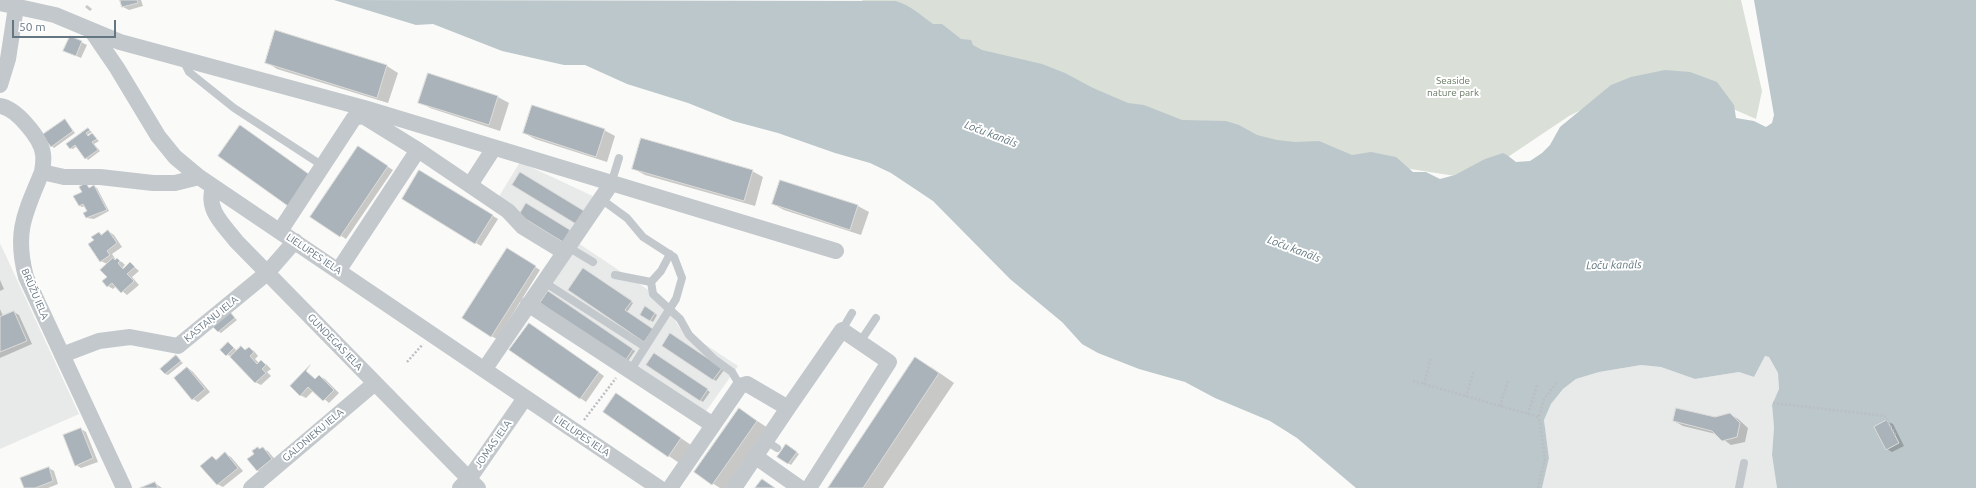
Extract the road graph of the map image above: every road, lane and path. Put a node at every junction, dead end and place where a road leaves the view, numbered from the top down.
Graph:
1 (0, 3) edge
2 (16, 7) junction
3 (91, 30) junction
4 (182, 59) junction
5 (0, 85) edge
6 (0, 106) edge
7 (364, 112) junction
8 (494, 148) junction
9 (418, 150) junction
10 (619, 158) dead end
11 (322, 166) junction
12 (42, 172) junction
13 (199, 177) junction
14 (611, 184) junction
15 (470, 185) junction
16 (213, 187) junction
17 (601, 199) junction
18 (280, 231) junction
19 (295, 241) junction
20 (566, 249) junction
21 (836, 251) dead end
22 (670, 254) junction
23 (593, 262) dead end
24 (338, 271) junction
25 (267, 273) junction
26 (615, 275) dead end
27 (544, 282) junction
28 (651, 282) junction
29 (528, 304) junction
30 (670, 309) junction
31 (852, 312) dead end
32 (876, 318) dead end
33 (842, 330) junction
34 (432, 335) junction
35 (860, 342) junction
36 (645, 347) junction
37 (62, 355) junction
38 (1431, 357) dead end
39 (407, 362) dead end
40 (627, 369) junction
41 (484, 370) junction
42 (1474, 370) dead end
43 (1508, 380) dead end
44 (1558, 380) dead end
45 (1414, 382) dead end
46 (375, 383) junction
47 (1424, 384) junction
48 (1537, 385) dead end
49 (740, 386) junction
50 (1466, 397) junction
51 (525, 398) junction
52 (1773, 403) dead end
53 (1500, 406) junction
54 (788, 408) junction
55 (1528, 414) junction
56 (1539, 417) junction
57 (713, 424) junction
58 (576, 432) junction
59 (1895, 434) dead end
60 (756, 457) junction
61 (1744, 463) dead end
62 (469, 485) edge
63 (124, 488) edge
64 (251, 488) edge
65 (659, 488) edge
66 (670, 488) edge
67 (734, 488) edge
68 (800, 488) edge
69 (809, 488) edge
70 (1538, 488) edge
71 (1739, 488) edge

1 - 2 street
2 - 3 street
2 - 5 street
3 - 4 street
3 - 13 street, LIELUPES IELA
4 - 7 street
4 - 11 lane
6 - 12 street, BRŪŽU IELA
7 - 8 street
7 - 9 street
7 - 11 street
8 - 14 street
8 - 15 street
9 - 15 street
9 - 24 street
10 - 14 lane
11 - 18 street
12 - 13 street
12 - 37 street, BRŪŽU IELA
13 - 16 street, LIELUPES IELA
14 - 17 street
14 - 21 street
15 - 20 street
16 - 18 street, LIELUPES IELA
16 - 25 street, GUNDEGAS IELA
17 - 20 street
17 - 22 lane
18 - 19 street, LIELUPES IELA
19 - 24 street, LIELUPES IELA
19 - 25 street, KASTAŅU IELA
20 - 23 lane
20 - 27 street
22 - 28 lane
22 - 30 lane
24 - 34 street, LIELUPES IELA
25 - 37 street, KASTAŅU IELA
25 - 46 street, GUNDEGAS IELA
26 - 28 lane
27 - 29 street
27 - 36 lane
28 - 30 lane
29 - 40 street
29 - 41 street
30 - 36 lane
30 - 49 lane
31 - 33 lane
32 - 35 lane
33 - 35 street
33 - 54 street
34 - 39 path
34 - 41 street, LIELUPES IELA
35 - 69 street
36 - 40 lane
37 - 63 street, BRŪŽU IELA
38 - 47 path
40 - 57 street
40 - 58 path
41 - 51 street, LIELUPES IELA
42 - 50 path
43 - 53 path
44 - 56 path
45 - 47 path
46 - 62 street, GUNDEGAS IELA
46 - 64 street, GALDNIEKU IELA
47 - 50 path
48 - 55 path
49 - 54 street
49 - 57 street
50 - 53 path
51 - 58 street, LIELUPES IELA
51 - 62 street, JOMAS IELA
52 - 59 path
53 - 55 path
54 - 60 street
55 - 56 path
56 - 70 path
57 - 66 street
58 - 65 street, LIELUPES IELA
60 - 67 street
60 - 68 street
61 - 71 lane

